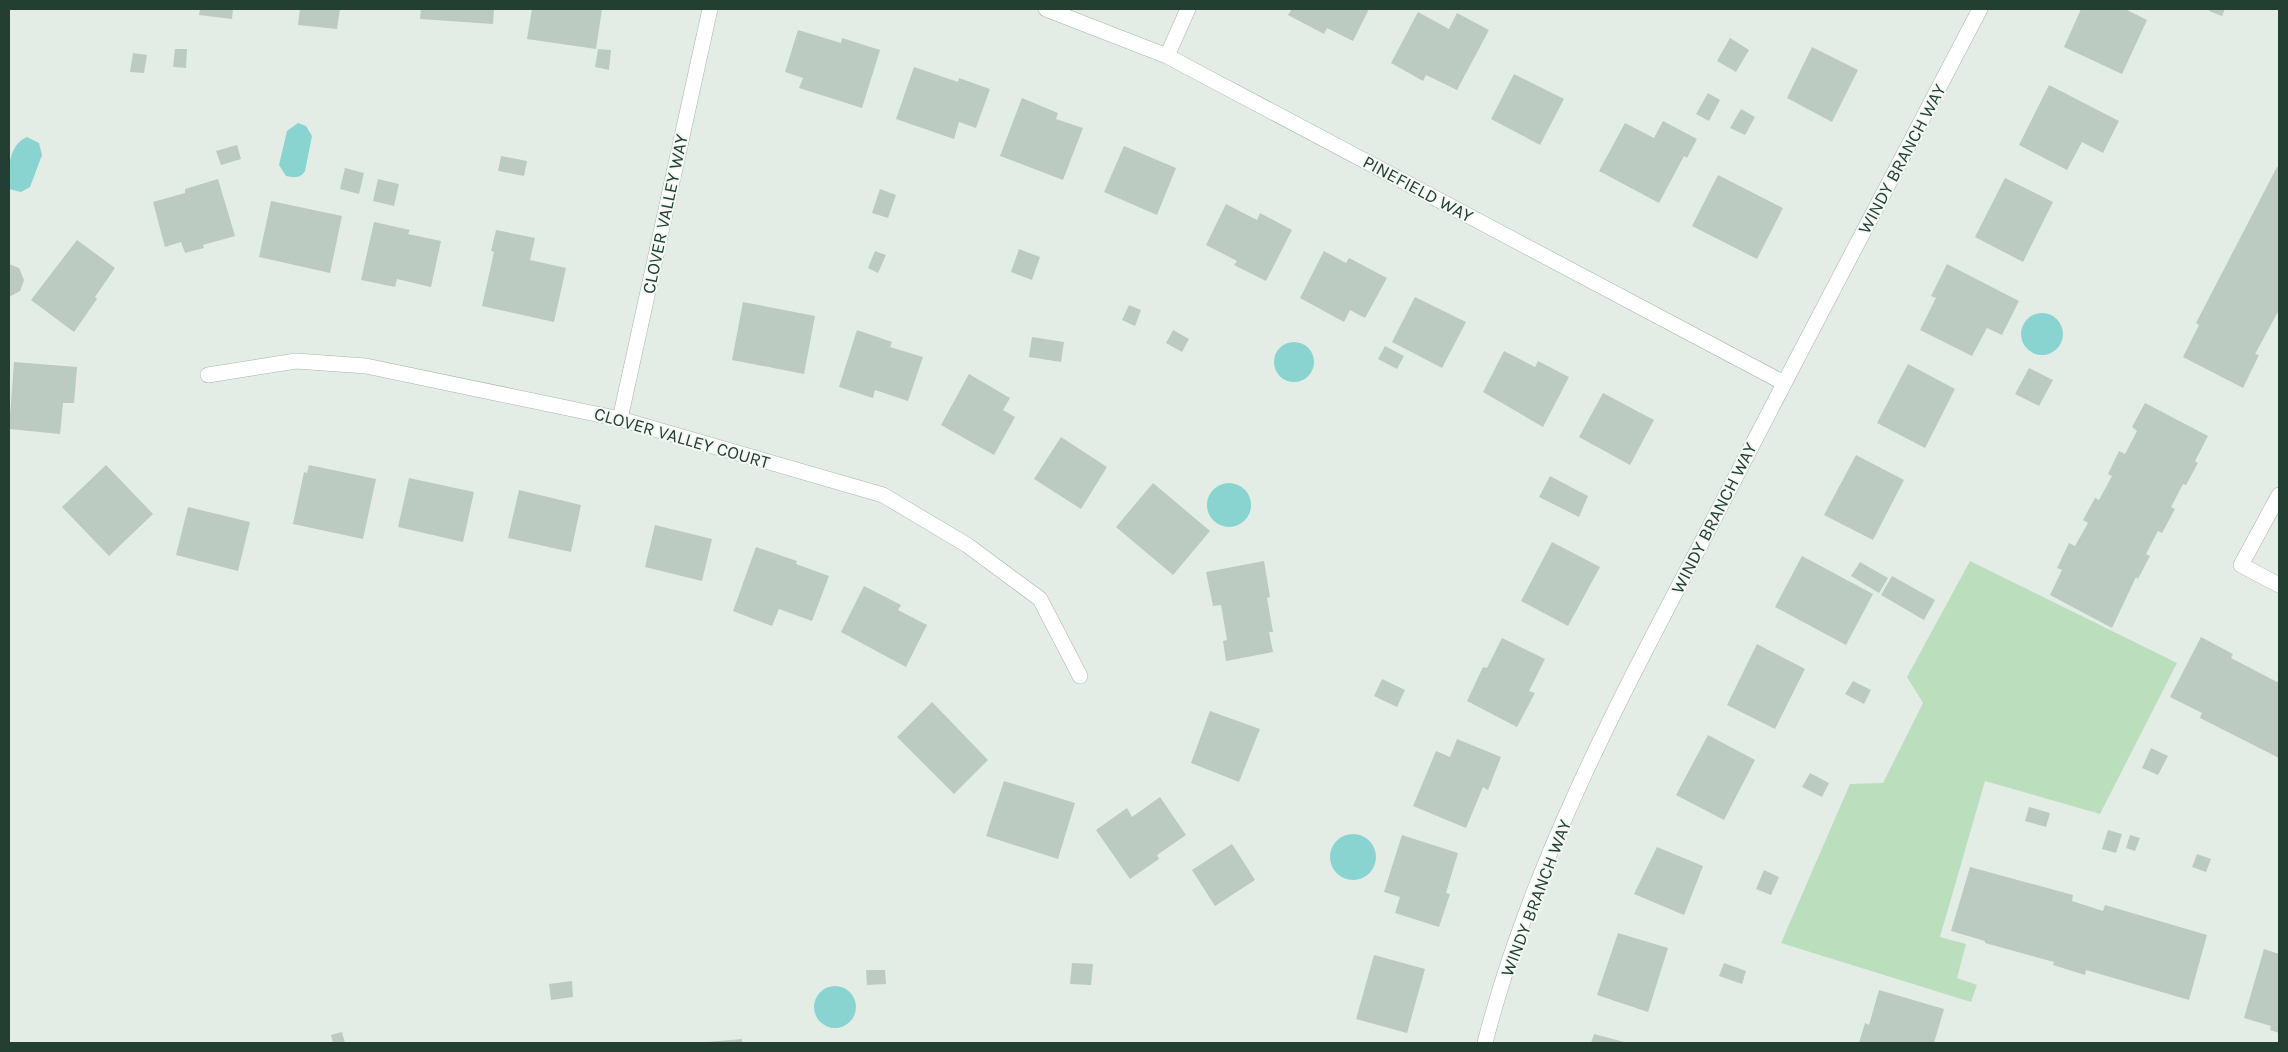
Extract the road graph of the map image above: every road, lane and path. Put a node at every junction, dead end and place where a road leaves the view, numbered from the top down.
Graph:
1 (710, 9) edge
2 (1046, 9) edge
3 (1188, 9) edge
4 (1980, 9) edge
5 (1167, 56) junction
6 (208, 375) dead end
7 (1784, 383) junction
8 (620, 419) junction
9 (2279, 495) edge
10 (2279, 585) edge
11 (1080, 676) dead end
12 (1485, 1043) edge

1 - 8 street, CLOVER VALLEY WAY
2 - 5 street, PINEFIELD WAY
3 - 5 street
4 - 7 street, WINDY BRANCH WAY
5 - 7 street, PINEFIELD WAY
6 - 8 street, CLOVER VALLEY COURT
7 - 12 street, WINDY BRANCH WAY
8 - 11 street, CLOVER VALLEY COURT
9 - 10 street

